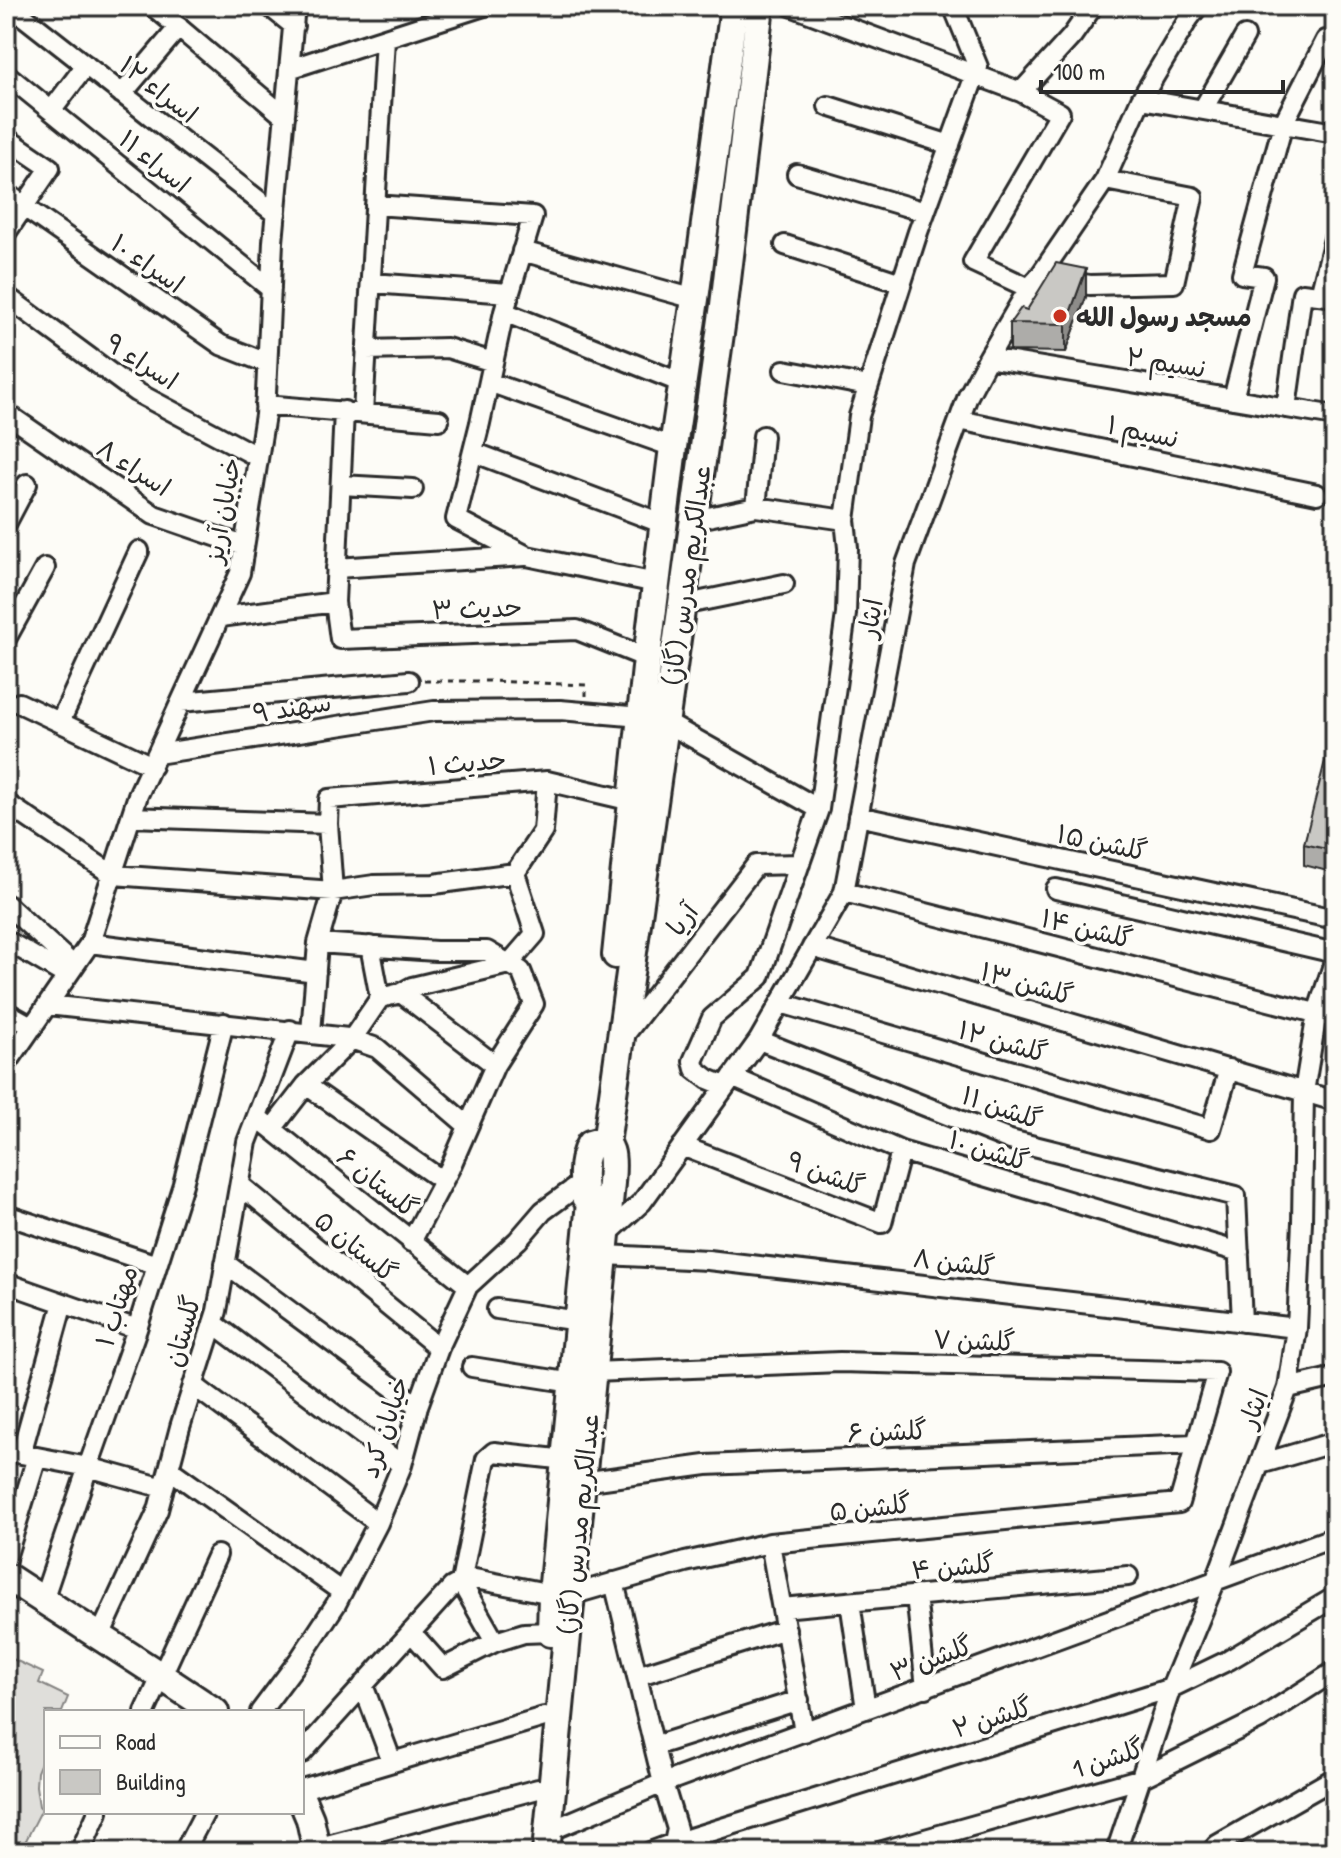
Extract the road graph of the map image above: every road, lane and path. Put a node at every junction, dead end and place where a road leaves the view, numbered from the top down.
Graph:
1 (10, 6) edge
2 (153, 6) edge
3 (269, 6) edge
4 (295, 6) edge
5 (484, 6) edge
6 (734, 6) edge
7 (760, 6) edge
8 (791, 6) edge
9 (953, 6) edge
10 (1093, 6) edge
11 (1198, 6) edge
12 (294, 26) junction
13 (179, 27) junction
14 (1245, 36) dead end
15 (385, 39) junction
16 (1326, 40) dead end
17 (86, 65) junction
18 (289, 69) junction
19 (6, 74) edge
20 (975, 75) junction
21 (1021, 92) junction
22 (122, 94) junction
23 (1141, 99) junction
24 (828, 106) dead end
25 (1203, 109) junction
26 (52, 110) junction
27 (285, 117) junction
28 (1283, 124) junction
29 (1335, 133) edge
30 (6, 138) edge
31 (950, 145) junction
32 (797, 174) dead end
33 (1105, 180) junction
34 (6, 192) edge
35 (375, 205) junction
36 (24, 207) junction
37 (925, 212) junction
38 (276, 214) junction
39 (6, 233) edge
40 (1335, 235) edge
41 (785, 245) dead end
42 (522, 251) junction
43 (1034, 282) junction
44 (372, 283) junction
45 (901, 283) junction
46 (271, 289) junction
47 (509, 293) junction
48 (1319, 295) edge
49 (6, 296) edge
50 (695, 299) junction
51 (504, 312) junction
52 (366, 350) junction
53 (988, 358) junction
54 (493, 362) junction
55 (267, 363) junction
56 (784, 370) dead end
57 (489, 382) junction
58 (682, 383) junction
59 (868, 386) junction
60 (1233, 399) junction
61 (265, 405) junction
62 (1286, 408) junction
63 (354, 412) junction
64 (6, 413) edge
65 (1335, 416) edge
66 (439, 420) dead end
67 (959, 420) junction
68 (763, 436) dead end
69 (673, 447) junction
70 (473, 452) junction
71 (258, 457) junction
72 (27, 484) dead end
73 (341, 485) junction
74 (413, 489) dead end
75 (1317, 494) dead end
76 (756, 507) junction
77 (694, 520) junction
78 (845, 520) junction
79 (6, 524) edge
80 (664, 524) junction
81 (244, 546) junction
82 (139, 551) dead end
83 (527, 556) junction
84 (45, 568) dead end
85 (336, 568) junction
86 (656, 583) junction
87 (784, 584) dead end
88 (335, 602) junction
89 (682, 605) junction
90 (846, 614) junction
91 (220, 617) junction
92 (896, 620) junction
93 (6, 639) edge
94 (647, 658) junction
95 (409, 681) joint
96 (181, 702) junction
97 (19, 703) dead end
98 (586, 712) junction
99 (653, 719) junction
100 (60, 722) junction
101 (154, 760) junction
102 (547, 781) junction
103 (632, 801) junction
104 (6, 803) edge
105 (819, 809) junction
106 (858, 816) junction
107 (131, 817) junction
108 (328, 824) junction
109 (800, 864) junction
110 (515, 873) junction
111 (113, 875) junction
112 (1056, 889) dead end
113 (333, 891) junction
114 (844, 892) junction
115 (6, 904) edge
116 (1335, 919) edge
117 (6, 940) edge
118 (90, 943) junction
119 (318, 943) junction
120 (370, 946) junction
121 (812, 947) junction
122 (1335, 956) edge
123 (509, 964) junction
124 (71, 971) junction
125 (316, 972) junction
126 (401, 993) junction
127 (380, 998) junction
128 (781, 1003) junction
129 (48, 1005) junction
130 (6, 1012) edge
131 (1326, 1015) edge
132 (224, 1023) junction
133 (33, 1027) junction
134 (290, 1030) junction
135 (311, 1033) junction
136 (352, 1039) junction
137 (621, 1039) junction
138 (759, 1040) junction
139 (6, 1065) edge
140 (495, 1065) junction
141 (1229, 1069) junction
142 (729, 1081) junction
143 (306, 1085) junction
144 (1304, 1092) junction
145 (1335, 1101) edge
146 (257, 1117) junction
147 (468, 1126) junction
148 (272, 1129) junction
149 (598, 1144) junction
150 (682, 1146) junction
151 (901, 1151) junction
152 (443, 1181) junction
153 (240, 1185) junction
154 (594, 1193) junction
155 (6, 1215) edge
156 (411, 1242) junction
157 (606, 1245) junction
158 (1239, 1252) junction
159 (225, 1263) junction
160 (157, 1265) junction
161 (6, 1283) edge
162 (468, 1286) junction
163 (63, 1303) junction
164 (497, 1309) dead end
165 (579, 1321) junction
166 (1242, 1322) junction
167 (213, 1323) junction
168 (1297, 1328) junction
169 (137, 1329) junction
170 (439, 1348) junction
171 (472, 1367) dead end
172 (1334, 1376) edge
173 (583, 1378) junction
174 (193, 1385) junction
175 (1288, 1388) junction
176 (418, 1406) junction
177 (1335, 1442) edge
178 (1195, 1444) junction
179 (21, 1454) edge
180 (566, 1460) junction
181 (1260, 1464) junction
182 (402, 1465) junction
183 (88, 1467) junction
184 (169, 1469) junction
185 (582, 1482) junction
186 (164, 1488) junction
187 (1179, 1503) joint
188 (378, 1523) junction
189 (1334, 1541) edge
190 (770, 1543) junction
191 (217, 1555) dead end
192 (6, 1558) edge
193 (6, 1576) edge
194 (1128, 1576) dead end
195 (461, 1582) junction
196 (614, 1582) junction
197 (1215, 1582) junction
198 (342, 1592) junction
199 (562, 1594) junction
200 (916, 1595) junction
201 (1335, 1597) edge
202 (43, 1600) junction
203 (850, 1602) junction
204 (782, 1608) junction
205 (786, 1629) junction
206 (411, 1632) junction
207 (551, 1632) junction
208 (99, 1638) junction
209 (495, 1642) junction
210 (1335, 1671) edge
211 (161, 1675) junction
212 (637, 1676) junction
213 (363, 1685) junction
214 (926, 1688) junction
215 (1171, 1688) junction
216 (799, 1700) junction
217 (866, 1709) junction
218 (146, 1710) edge
219 (212, 1710) edge
220 (262, 1710) edge
221 (544, 1717) junction
222 (804, 1732) junction
223 (654, 1746) junction
224 (304, 1751) edge
225 (392, 1762) junction
226 (1335, 1778) edge
227 (1139, 1779) junction
228 (663, 1783) junction
229 (304, 1788) edge
230 (538, 1789) junction
231 (304, 1805) edge
232 (97, 1814) edge
233 (204, 1814) edge
234 (542, 1845) edge
235 (675, 1848) edge
236 (316, 1850) edge
237 (80, 1852) edge
238 (184, 1852) edge
239 (650, 1852) edge
240 (879, 1852) edge
241 (1116, 1852) edge
242 (1211, 1852) edge

1 - 17 street, اسراء ۱۲
2 - 13 street
3 - 12 street
4 - 12 street, خیابان آریز
5 - 15 street
6 - 50 street, عبدالکریم مدرس (گاز)
7 - 77 street, عبدالکریم مدرس (گاز)
8 - 20 street
9 - 20 street
10 - 21 street
11 - 23 street, ایثار
12 - 18 street, خیابان آریز
13 - 22 street
13 - 27 street
14 - 25 street
15 - 18 street
15 - 35 street
16 - 28 street
17 - 22 street, اسراء ۱۲
17 - 26 street
18 - 27 street, خیابان آریز
19 - 26 street, اسراء ۱۱
20 - 21 street
20 - 31 street
21 - 43 street
22 - 38 street, اسراء ۱۲
23 - 25 street
23 - 33 street, ایثار
24 - 31 street
25 - 28 street
26 - 46 street, اسراء ۱۱
27 - 38 street, خیابان آریز
28 - 29 street
28 - 60 street
30 - 36 street
31 - 37 street
32 - 37 street
33 - 43 street, ایثار
33 - 43 street
34 - 36 street, اسراء ۱۰
35 - 42 street
35 - 44 street
36 - 39 street
36 - 55 street, اسراء ۱۰
37 - 45 street
38 - 46 street, خیابان آریز
40 - 48 street
41 - 45 street
42 - 47 street
42 - 50 street
43 - 53 street, ایثار
44 - 47 street
44 - 52 street
45 - 59 street
46 - 55 street, خیابان آریز
47 - 51 street
48 - 62 street
49 - 71 street, اسراء ۹
50 - 58 street, عبدالکریم مدرس (گاز)
51 - 54 street
51 - 58 street
52 - 54 street
52 - 63 street
53 - 60 street, نسیم ۲
53 - 67 street, ایثار
54 - 57 street
55 - 61 street, خیابان آریز
56 - 59 street
57 - 69 street
57 - 70 street
58 - 69 street, عبدالکریم مدرس (گاز)
59 - 78 street
60 - 62 street, نسیم ۲
61 - 63 street
61 - 71 street, خیابان آریز
62 - 65 street, نسیم ۲
63 - 66 street
63 - 73 street
64 - 81 street, اسراء ۸
67 - 75 street, نسیم ۱
67 - 92 street, ایثار
68 - 76 street
69 - 80 street, عبدالکریم مدرس (گاز)
70 - 80 street
70 - 83 street
71 - 81 street, خیابان آریز
72 - 79 street
73 - 74 street
73 - 85 street
76 - 77 street
76 - 78 street
77 - 89 street, عبدالکریم مدرس (گاز)
78 - 90 street
80 - 86 street, عبدالکریم مدرس (گاز)
81 - 91 street, خیابان آریز
82 - 100 street
83 - 85 street
83 - 86 street
84 - 93 street
85 - 88 street
86 - 94 street, عبدالکریم مدرس (گاز)
87 - 89 street
88 - 91 street
88 - 94 street, حدیث ۳
89 - 99 street, عبدالکریم مدرس (گاز)
90 - 92 path
90 - 105 street
91 - 96 street, خیابان آریز
92 - 106 street, ایثار
94 - 99 street, عبدالکریم مدرس (گاز)
95 - 96 street
95 - 98 path
96 - 101 street, خیابان آریز
97 - 100 street
98 - 99 street, سهند ۹
98 - 101 street, سهند ۹
99 - 103 street, عبدالکریم مدرس (گاز)
99 - 105 street
99 - 137 street, عبدالکریم مدرس (گاز)
100 - 101 street
101 - 107 street, خیابان آریز
102 - 103 street, حدیث ۱
102 - 108 street, حدیث ۱
102 - 110 street
103 - 149 street, عبدالکریم مدرس (گاز)
104 - 111 street
105 - 109 street
106 - 114 street, ایثار
106 - 116 street, گلشن ۱۵
107 - 108 street
107 - 111 street, خیابان آریز
108 - 113 street
109 - 137 street, آریا
109 - 142 street, گلشن ۱۰
110 - 113 street
110 - 123 street
111 - 113 street
111 - 118 street, خیابان آریز
112 - 122 street
113 - 119 street
114 - 121 street, ایثار
114 - 131 street, گلشن ۱۴
115 - 124 street
117 - 124 street
118 - 124 street, خیابان آریز
118 - 125 street
119 - 120 street
119 - 125 street
120 - 123 street
120 - 127 street
121 - 128 street, ایثار
121 - 141 street, گلشن ۱۳
122 - 131 street, ایثار
123 - 126 street
123 - 140 street
124 - 129 street, خیابان آریز
125 - 135 street
126 - 127 street
126 - 140 street
127 - 136 street
128 - 138 street, ایثار
128 - 141 street, گلشن ۱۲
129 - 132 street
129 - 133 street, خیابان آریز
130 - 133 street
131 - 144 street, ایثار
132 - 134 street
132 - 160 street, مهتاب ۱
133 - 139 street, خیابان آریز
134 - 135 street
134 - 146 street, گلستان
135 - 136 street
136 - 143 street
136 - 147 street
137 - 149 street, عبدالکریم مدرس (گاز)
138 - 142 street, ایثار
138 - 158 street, گلشن ۱۱
140 - 147 street
141 - 144 street, گلشن ۱۳
142 - 150 street, ایثار
142 - 151 street, گلشن ۱۰
143 - 148 street
143 - 152 street
144 - 145 street, گلشن ۱۳
144 - 168 street, ایثار
146 - 148 street, گلستان ۶
146 - 153 street, گلستان
147 - 152 street
148 - 156 street, گلستان ۶
149 - 154 street
150 - 151 street, گلشن ۹
150 - 157 street, ایثار
151 - 158 street, گلشن ۱۰
152 - 156 street
153 - 159 street, گلستان
153 - 170 street, گلستان ۵
154 - 157 street, عبدالکریم مدرس (گاز)
154 - 162 street, خیابان کرد
154 - 165 street, عبدالکریم مدرس (گاز)
155 - 160 street
156 - 162 street, گلستان ۶
157 - 166 street, گلشن ۸
157 - 173 street, عبدالکریم مدرس (گاز)
158 - 166 street
159 - 167 street, گلستان
159 - 176 street
160 - 169 street, مهتاب ۱
161 - 163 street
162 - 170 street, خیابان کرد
163 - 169 street
163 - 179 street
164 - 165 street
165 - 173 street, عبدالکریم مدرس (گاز)
166 - 168 street, گلشن ۸
167 - 174 street, گلستان
167 - 182 street
168 - 175 street, ایثار
169 - 183 street, مهتاب ۱
170 - 176 street, خیابان کرد
171 - 173 street
172 - 175 street
173 - 178 street, گلشن ۷
173 - 180 street, عبدالکریم مدرس (گاز)
173 - 185 street, عبدالکریم مدرس (گاز)
174 - 184 street, گلستان
174 - 188 street
175 - 181 street, ایثار
176 - 182 street, خیابان کرد
177 - 181 street
178 - 185 street, گلشن ۶
178 - 187 street, گلشن ۷
179 - 183 street
179 - 192 street
180 - 195 street
180 - 199 street, عبدالکریم مدرس (گاز)
181 - 197 street, ایثار
182 - 188 street, خیابان کرد
183 - 186 street
183 - 202 street, مهتاب ۱
184 - 186 street, گلستان
184 - 198 street
185 - 199 street, عبدالکریم مدرس (گاز)
186 - 208 street, گلستان
187 - 190 street, گلشن ۵
188 - 198 street, خیابان کرد
189 - 197 street, گلشن ۳
190 - 196 street, گلشن ۵
190 - 204 street
191 - 211 street
193 - 202 street
194 - 200 street, گلشن ۴
195 - 199 street
195 - 206 street
195 - 209 street
196 - 199 street, گلشن ۵
196 - 212 street
197 - 214 street, گلشن ۳
197 - 215 street, ایثار
198 - 220 street, خیابان کرد
199 - 207 street, عبدالکریم مدرس (گاز)
199 - 234 street, عبدالکریم مدرس (گاز)
200 - 203 street, گلشن ۴
200 - 214 street
201 - 215 street, گلشن ۲
202 - 208 street
203 - 204 street, گلشن ۴
203 - 217 street
204 - 205 street
205 - 212 street
205 - 216 street
206 - 209 street
206 - 213 street
207 - 209 street
207 - 221 street, عبدالکریم مدرس (گاز)
208 - 211 street
210 - 227 street, گلشن 1
211 - 218 street
211 - 219 street
212 - 223 street
213 - 224 street
213 - 225 street
214 - 217 street, گلشن ۳
215 - 227 street, ایثار
215 - 235 street, گلشن ۲
216 - 222 street
216 - 223 street
217 - 222 street, گلشن ۳
221 - 225 street
221 - 230 street, عبدالکریم مدرس (گاز)
222 - 228 street, گلشن ۳
223 - 228 street
225 - 229 street
226 - 242 street
227 - 240 street, گلشن 1
227 - 241 street, ایثار
228 - 234 street, گلشن ۳
228 - 235 street
230 - 234 street, عبدالکریم مدرس (گاز)
230 - 236 street
231 - 236 street
232 - 237 street
233 - 238 street
235 - 239 street, گلشن ۲

